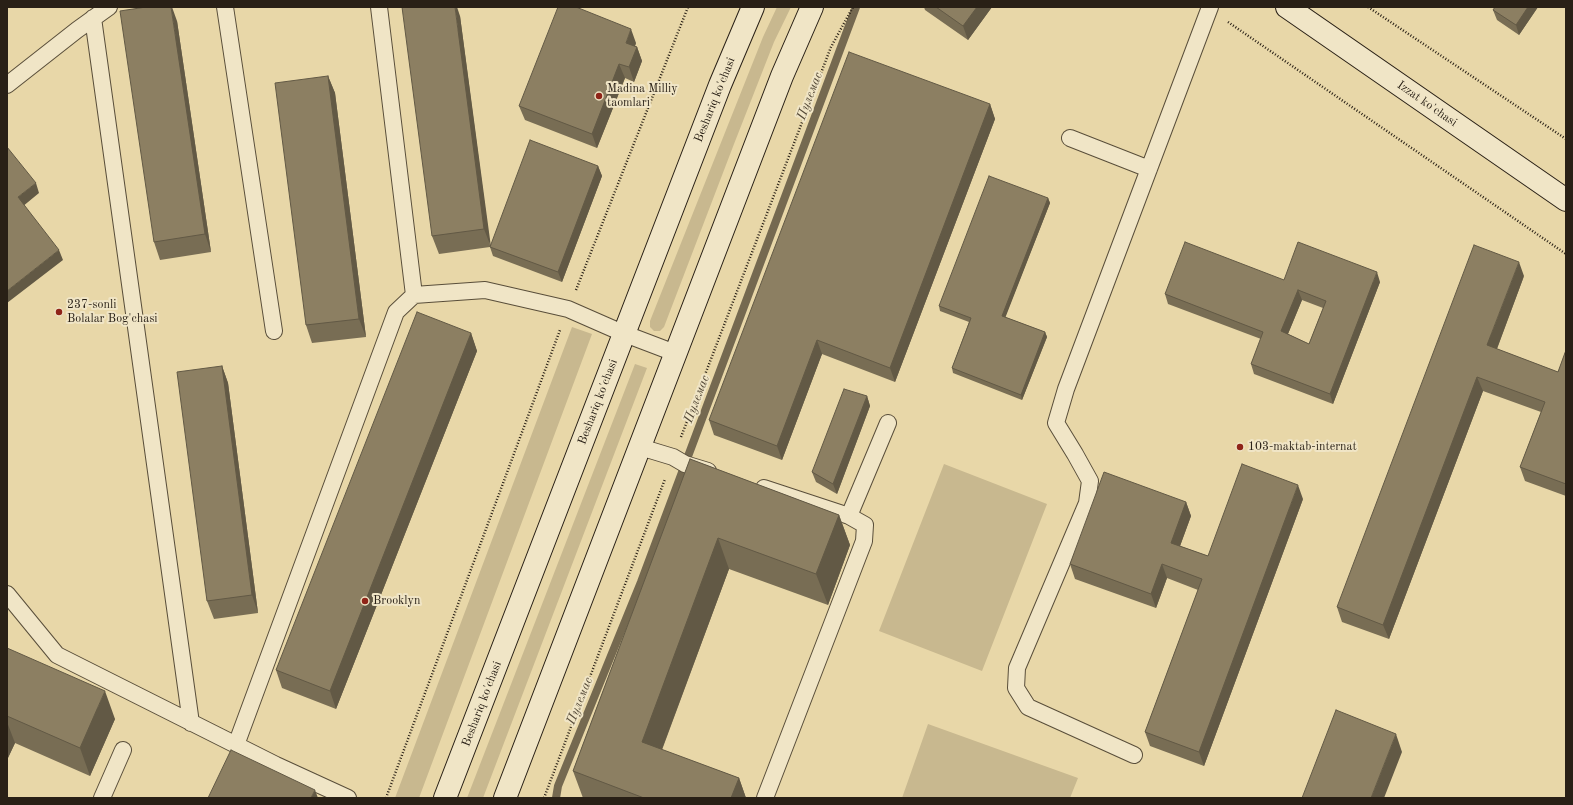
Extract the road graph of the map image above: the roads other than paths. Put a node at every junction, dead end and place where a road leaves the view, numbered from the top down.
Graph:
1 (109, 7) edge
2 (225, 7) edge
3 (378, 7) edge
4 (753, 7) edge
5 (812, 7) edge
6 (1287, 7) edge
7 (1209, 8) edge
8 (93, 18) junction
9 (7, 85) edge
10 (1070, 138) dead end
11 (1149, 169) junction
12 (1566, 200) edge
13 (414, 295) junction
14 (274, 331) dead end
15 (625, 334) junction
16 (675, 353) junction
17 (888, 422) dead end
18 (640, 447) junction
19 (722, 475) edge
20 (752, 485) edge
21 (849, 516) junction
22 (7, 594) edge
23 (191, 723) junction
24 (236, 746) junction
25 (123, 750) dead end
26 (1134, 755) dead end
27 (102, 798) edge
28 (348, 798) edge
29 (446, 798) edge
30 (505, 798) edge
31 (765, 798) edge

1 - 8 lane
2 - 14 lane
3 - 13 lane
4 - 15 main road, Beshariq ko'chasi
5 - 16 main road
6 - 12 main road, Izzat ko'chasi
7 - 11 lane
8 - 9 lane
8 - 23 lane
10 - 11 lane
11 - 26 lane
13 - 15 lane
13 - 24 lane
15 - 16 lane
15 - 29 main road, Beshariq ko'chasi
16 - 18 main road
17 - 21 lane
18 - 19 lane
18 - 30 main road
20 - 21 lane
21 - 31 lane
22 - 23 lane
23 - 24 lane
24 - 28 lane
25 - 27 lane

